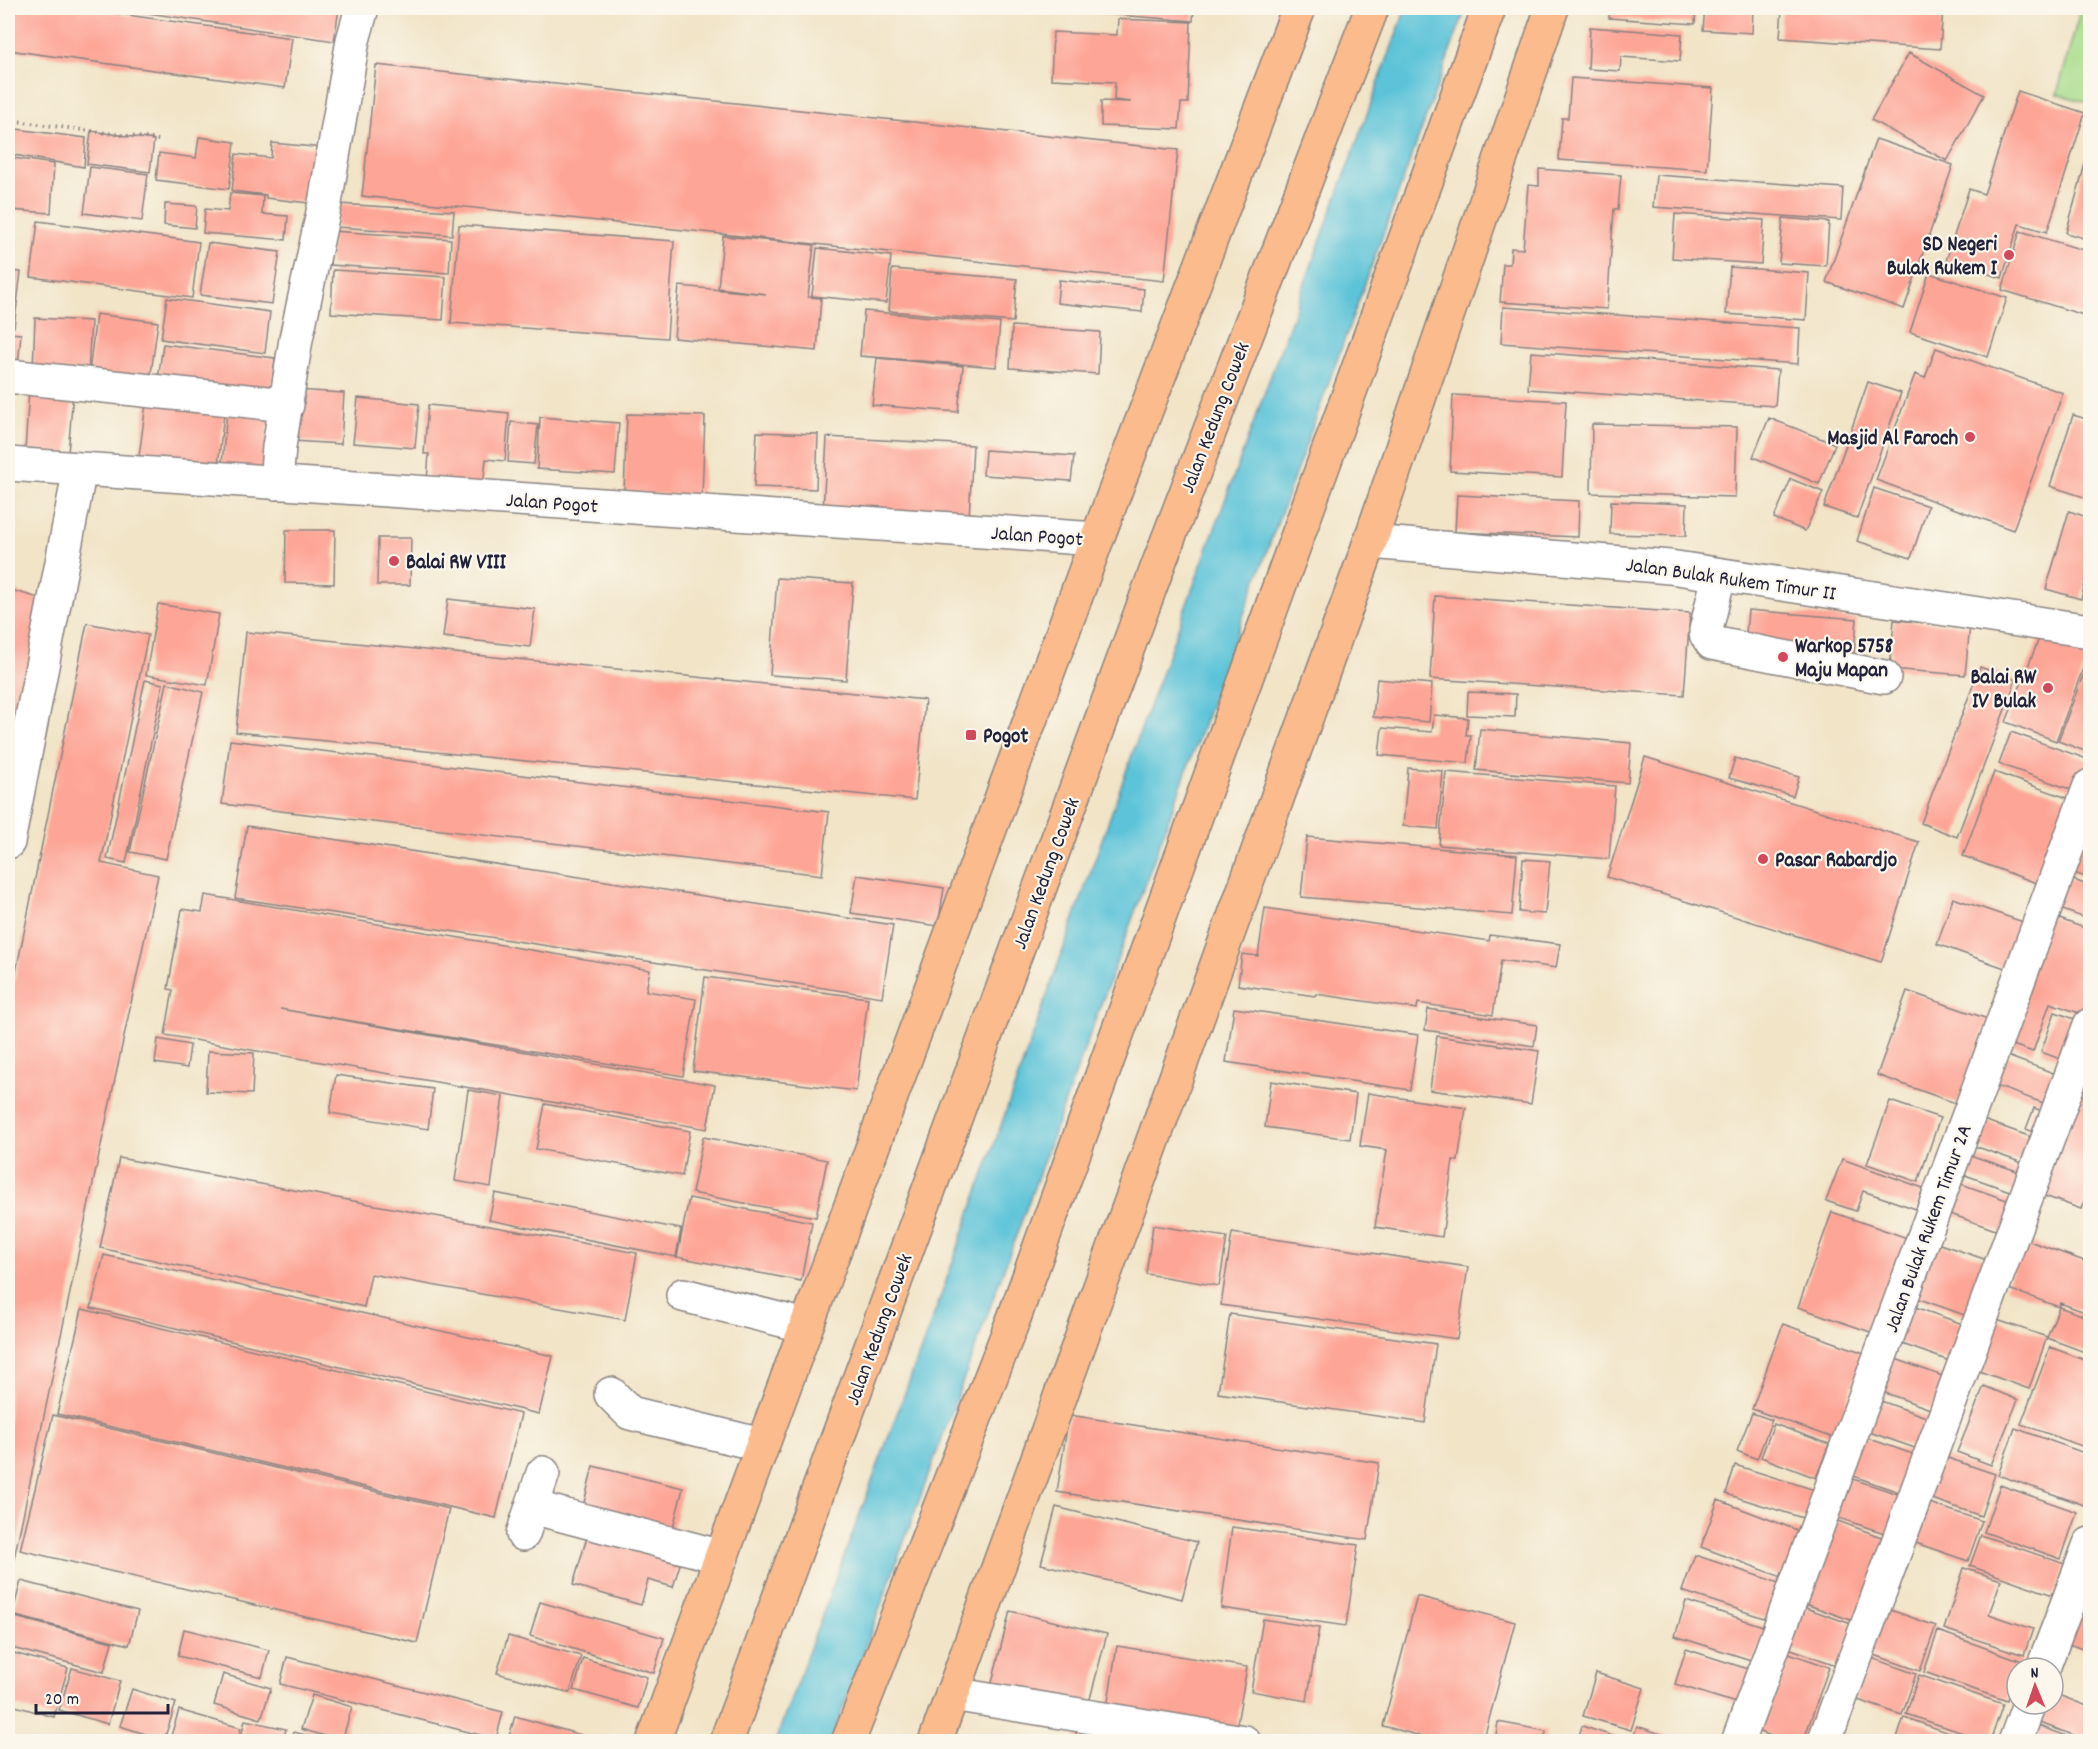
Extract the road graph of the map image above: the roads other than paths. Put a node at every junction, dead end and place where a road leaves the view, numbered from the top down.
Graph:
1 (362, 8) edge
2 (1299, 8) edge
3 (1372, 8) edge
4 (1489, 8) edge
5 (1552, 8) edge
6 (8, 376) edge
7 (286, 405) junction
8 (8, 464) edge
9 (80, 469) junction
10 (276, 483) junction
11 (1097, 539) junction
12 (1370, 542) junction
13 (1719, 574) junction
14 (2091, 631) edge
15 (1884, 677) dead end
16 (2091, 786) edge
17 (8, 842) edge
18 (2091, 1025) edge
19 (683, 1295) dead end
20 (806, 1326) junction
21 (611, 1394) dead end
22 (762, 1445) junction
23 (543, 1473) dead end
24 (2091, 1544) edge
25 (722, 1557) junction
26 (2048, 1656) edge
27 (952, 1694) junction
28 (2025, 1716) edge
29 (653, 1742) edge
30 (726, 1742) edge
31 (848, 1742) edge
32 (935, 1742) edge
33 (1244, 1742) edge
34 (1738, 1742) edge
35 (1824, 1742) edge
36 (2015, 1742) edge

1 - 7 street
2 - 11 main road
3 - 30 main road, Jalan Kedung Cowek
4 - 31 main road
5 - 12 main road
6 - 7 street
7 - 10 street
8 - 9 street, Jalan Pogot
9 - 10 street, Jalan Pogot
9 - 17 street
10 - 11 street, Jalan Pogot
11 - 20 main road
12 - 13 street, Jalan Bulak Rukem Timur II
12 - 27 main road
13 - 14 street, Jalan Bulak Rukem Timur II
13 - 15 street
16 - 34 street, Jalan Bulak Rukem Timur 2A
18 - 35 street
19 - 20 street
20 - 22 main road
21 - 22 street
22 - 25 main road
23 - 25 street
24 - 26 street
25 - 29 main road
27 - 32 main road
27 - 33 street
28 - 36 street

